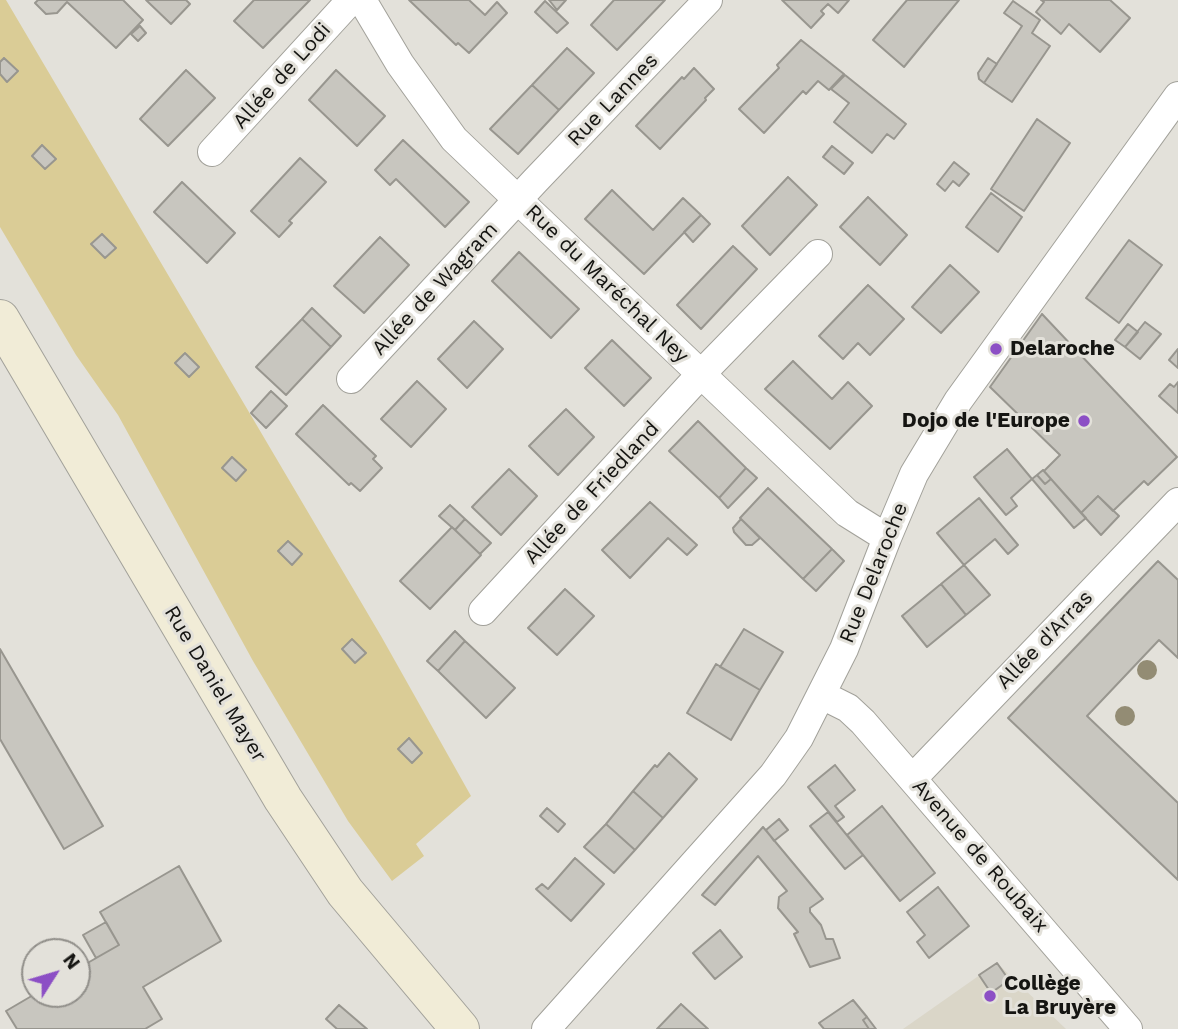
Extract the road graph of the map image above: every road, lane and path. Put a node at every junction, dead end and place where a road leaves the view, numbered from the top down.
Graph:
1 (351, 0) edge
2 (362, 0) edge
3 (708, 0) edge
4 (1178, 96) edge
5 (212, 152) dead end
6 (518, 200) junction
7 (818, 254) dead end
8 (0, 320) edge
9 (701, 374) junction
10 (351, 379) dead end
11 (1178, 502) edge
12 (887, 538) junction
13 (483, 611) dead end
14 (822, 695) junction
15 (913, 778) junction
16 (460, 1029) edge
17 (545, 1029) edge
18 (1128, 1029) edge

1 - 5 street, Allée de Lodi
2 - 6 street, Rue du Maréchal Ney
3 - 6 street, Rue Lannes
4 - 12 street, Rue Delaroche
6 - 9 street, Rue du Maréchal Ney
6 - 10 street, Allée de Wagram
7 - 9 street, Allée de Friedland
8 - 16 main road, Rue Daniel Mayer
9 - 12 street, Rue du Maréchal Ney
9 - 13 street, Allée de Friedland
11 - 15 street, Allée d'Arras
12 - 14 street, Rue Delaroche
14 - 15 street, Avenue de Roubaix
14 - 17 street, Rue Delaroche
15 - 18 street, Avenue de Roubaix

